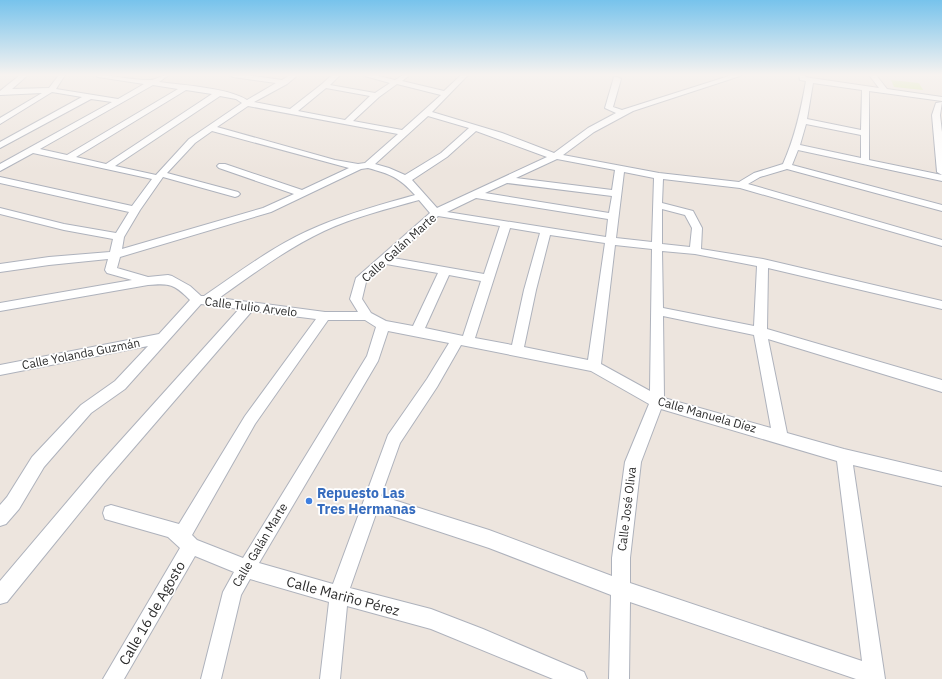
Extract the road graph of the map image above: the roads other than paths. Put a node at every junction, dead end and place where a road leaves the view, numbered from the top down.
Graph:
1 (24, 107) edge
2 (70, 107) edge
3 (109, 107) edge
4 (154, 107) edge
5 (198, 107) edge
6 (242, 107) edge
7 (265, 107) edge
8 (298, 107) edge
9 (363, 107) edge
10 (433, 107) edge
11 (609, 107) edge
12 (642, 107) edge
13 (806, 107) edge
14 (864, 107) edge
15 (938, 107) edge
16 (291, 112) junction
17 (427, 113) junction
18 (623, 113) junction
19 (804, 121) junction
20 (0, 122) edge
21 (346, 122) junction
22 (210, 128) junction
23 (474, 128) junction
24 (403, 133) junction
25 (865, 133) junction
26 (0, 145) edge
27 (796, 147) junction
28 (31, 150) junction
29 (556, 156) junction
30 (69, 158) junction
31 (866, 162) junction
32 (107, 166) junction
33 (222, 166) dead end
34 (363, 166) junction
35 (787, 166) junction
36 (0, 168) edge
37 (620, 169) junction
38 (942, 172) edge
39 (160, 176) junction
40 (659, 176) junction
41 (942, 178) edge
42 (406, 179) junction
43 (0, 180) edge
44 (507, 180) junction
45 (742, 185) junction
46 (302, 193) junction
47 (235, 194) dead end
48 (617, 194) junction
49 (476, 195) junction
50 (421, 196) junction
51 (657, 205) junction
52 (942, 208) edge
53 (134, 210) junction
54 (0, 211) edge
55 (436, 213) junction
56 (614, 217) junction
57 (506, 224) junction
58 (546, 231) junction
59 (118, 237) junction
60 (611, 241) junction
61 (942, 243) edge
62 (658, 247) junction
63 (695, 251) junction
64 (114, 255) junction
65 (0, 259) edge
66 (382, 260) junction
67 (763, 263) junction
68 (20, 265) junction
69 (0, 268) edge
70 (445, 270) junction
71 (488, 279) junction
72 (148, 281) junction
73 (202, 300) junction
74 (942, 305) edge
75 (0, 307) edge
76 (248, 307) junction
77 (658, 310) junction
78 (325, 316) junction
79 (367, 316) junction
80 (383, 325) junction
81 (417, 332) junction
82 (760, 332) junction
83 (162, 338) junction
84 (463, 340) junction
85 (517, 350) junction
86 (594, 366) junction
87 (0, 370) edge
88 (942, 386) edge
89 (658, 402) junction
90 (780, 436) junction
91 (844, 456) junction
92 (942, 479) edge
93 (371, 501) junction
94 (111, 513) dead end
95 (0, 518) edge
96 (186, 542) junction
97 (246, 568) junction
98 (620, 589) junction
99 (339, 594) junction
100 (0, 595) edge
101 (874, 677) edge
102 (113, 679) edge
103 (211, 679) edge
104 (330, 679) edge
105 (577, 679) edge
106 (619, 679) edge

1 - 20 street
2 - 26 street
3 - 28 street
4 - 30 street
5 - 32 street
6 - 22 street, Calle Tulio Arvelo
7 - 16 street
8 - 16 street
9 - 21 street
10 - 17 street
11 - 18 street
12 - 18 street, Calle Galán Marte
13 - 19 street
14 - 25 street
15 - 38 street
16 - 21 street
17 - 23 street
17 - 24 street
18 - 29 street, Calle Galán Marte
19 - 25 street
19 - 27 street
21 - 24 street
22 - 34 street
22 - 39 street, Calle Tulio Arvelo
23 - 29 street
23 - 42 street
24 - 34 street
25 - 31 street
27 - 31 street
27 - 35 street
28 - 30 street
28 - 36 street
29 - 37 street
29 - 44 street, Calle Galán Marte
30 - 32 street
31 - 41 street
32 - 39 street
33 - 46 street
34 - 42 street
34 - 46 street
35 - 45 street
35 - 52 street
37 - 40 street
37 - 48 street
39 - 47 street
39 - 53 street, Calle Tulio Arvelo
40 - 45 street
40 - 51 street, Calle José Oliva
42 - 50 street
43 - 53 street
44 - 48 street
44 - 49 street, Calle Galán Marte
45 - 61 street
46 - 64 street
48 - 56 street
49 - 55 street, Calle Galán Marte
49 - 56 street
50 - 55 street
50 - 73 street
51 - 62 street, Calle José Oliva
51 - 63 street
53 - 59 street, Calle Tulio Arvelo
54 - 59 street
55 - 57 street
55 - 66 street, Calle Galán Marte
56 - 60 street
57 - 58 street
57 - 71 street
58 - 60 street
58 - 85 street
59 - 64 street, Calle Tulio Arvelo
60 - 62 street
60 - 86 street
62 - 63 street
62 - 77 street, Calle José Oliva
63 - 67 street
64 - 68 street
64 - 72 street, Calle Tulio Arvelo
65 - 68 street
66 - 70 street
66 - 79 street, Calle Galán Marte
67 - 74 street
67 - 82 street
68 - 69 street
70 - 71 street
70 - 81 street
71 - 84 street
72 - 73 street, Calle Tulio Arvelo
72 - 75 street
73 - 76 street, Calle Tulio Arvelo
73 - 83 street
76 - 78 street, Calle Tulio Arvelo
76 - 100 street
77 - 82 street
77 - 89 street, Calle José Oliva
78 - 79 street, Calle Tulio Arvelo
78 - 96 street, Calle 16 de Agosto
79 - 80 street, Calle Galán Marte
80 - 81 street, Calle Manuela Díez
80 - 97 street, Calle Galán Marte
81 - 84 street, Calle Manuela Díez
82 - 88 street
82 - 90 street
83 - 87 street, Calle Yolanda Guzmán
83 - 95 street
84 - 85 street, Calle Manuela Díez
84 - 93 street
85 - 86 street, Calle Manuela Díez
86 - 89 street, Calle Manuela Díez
89 - 90 street, Calle Manuela Díez
89 - 98 street, Calle José Oliva
90 - 91 street, Calle Manuela Díez
91 - 92 street, Calle Manuela Díez
91 - 101 street
93 - 98 street
93 - 99 street
94 - 96 street, Calle Mariño Pérez
96 - 97 street, Calle Mariño Pérez
96 - 102 street, Calle 16 de Agosto
97 - 99 street, Calle Mariño Pérez
97 - 103 street, Calle Galán Marte
98 - 101 street
98 - 106 street, Calle José Oliva
99 - 104 street
99 - 105 street, Calle Mariño Pérez

